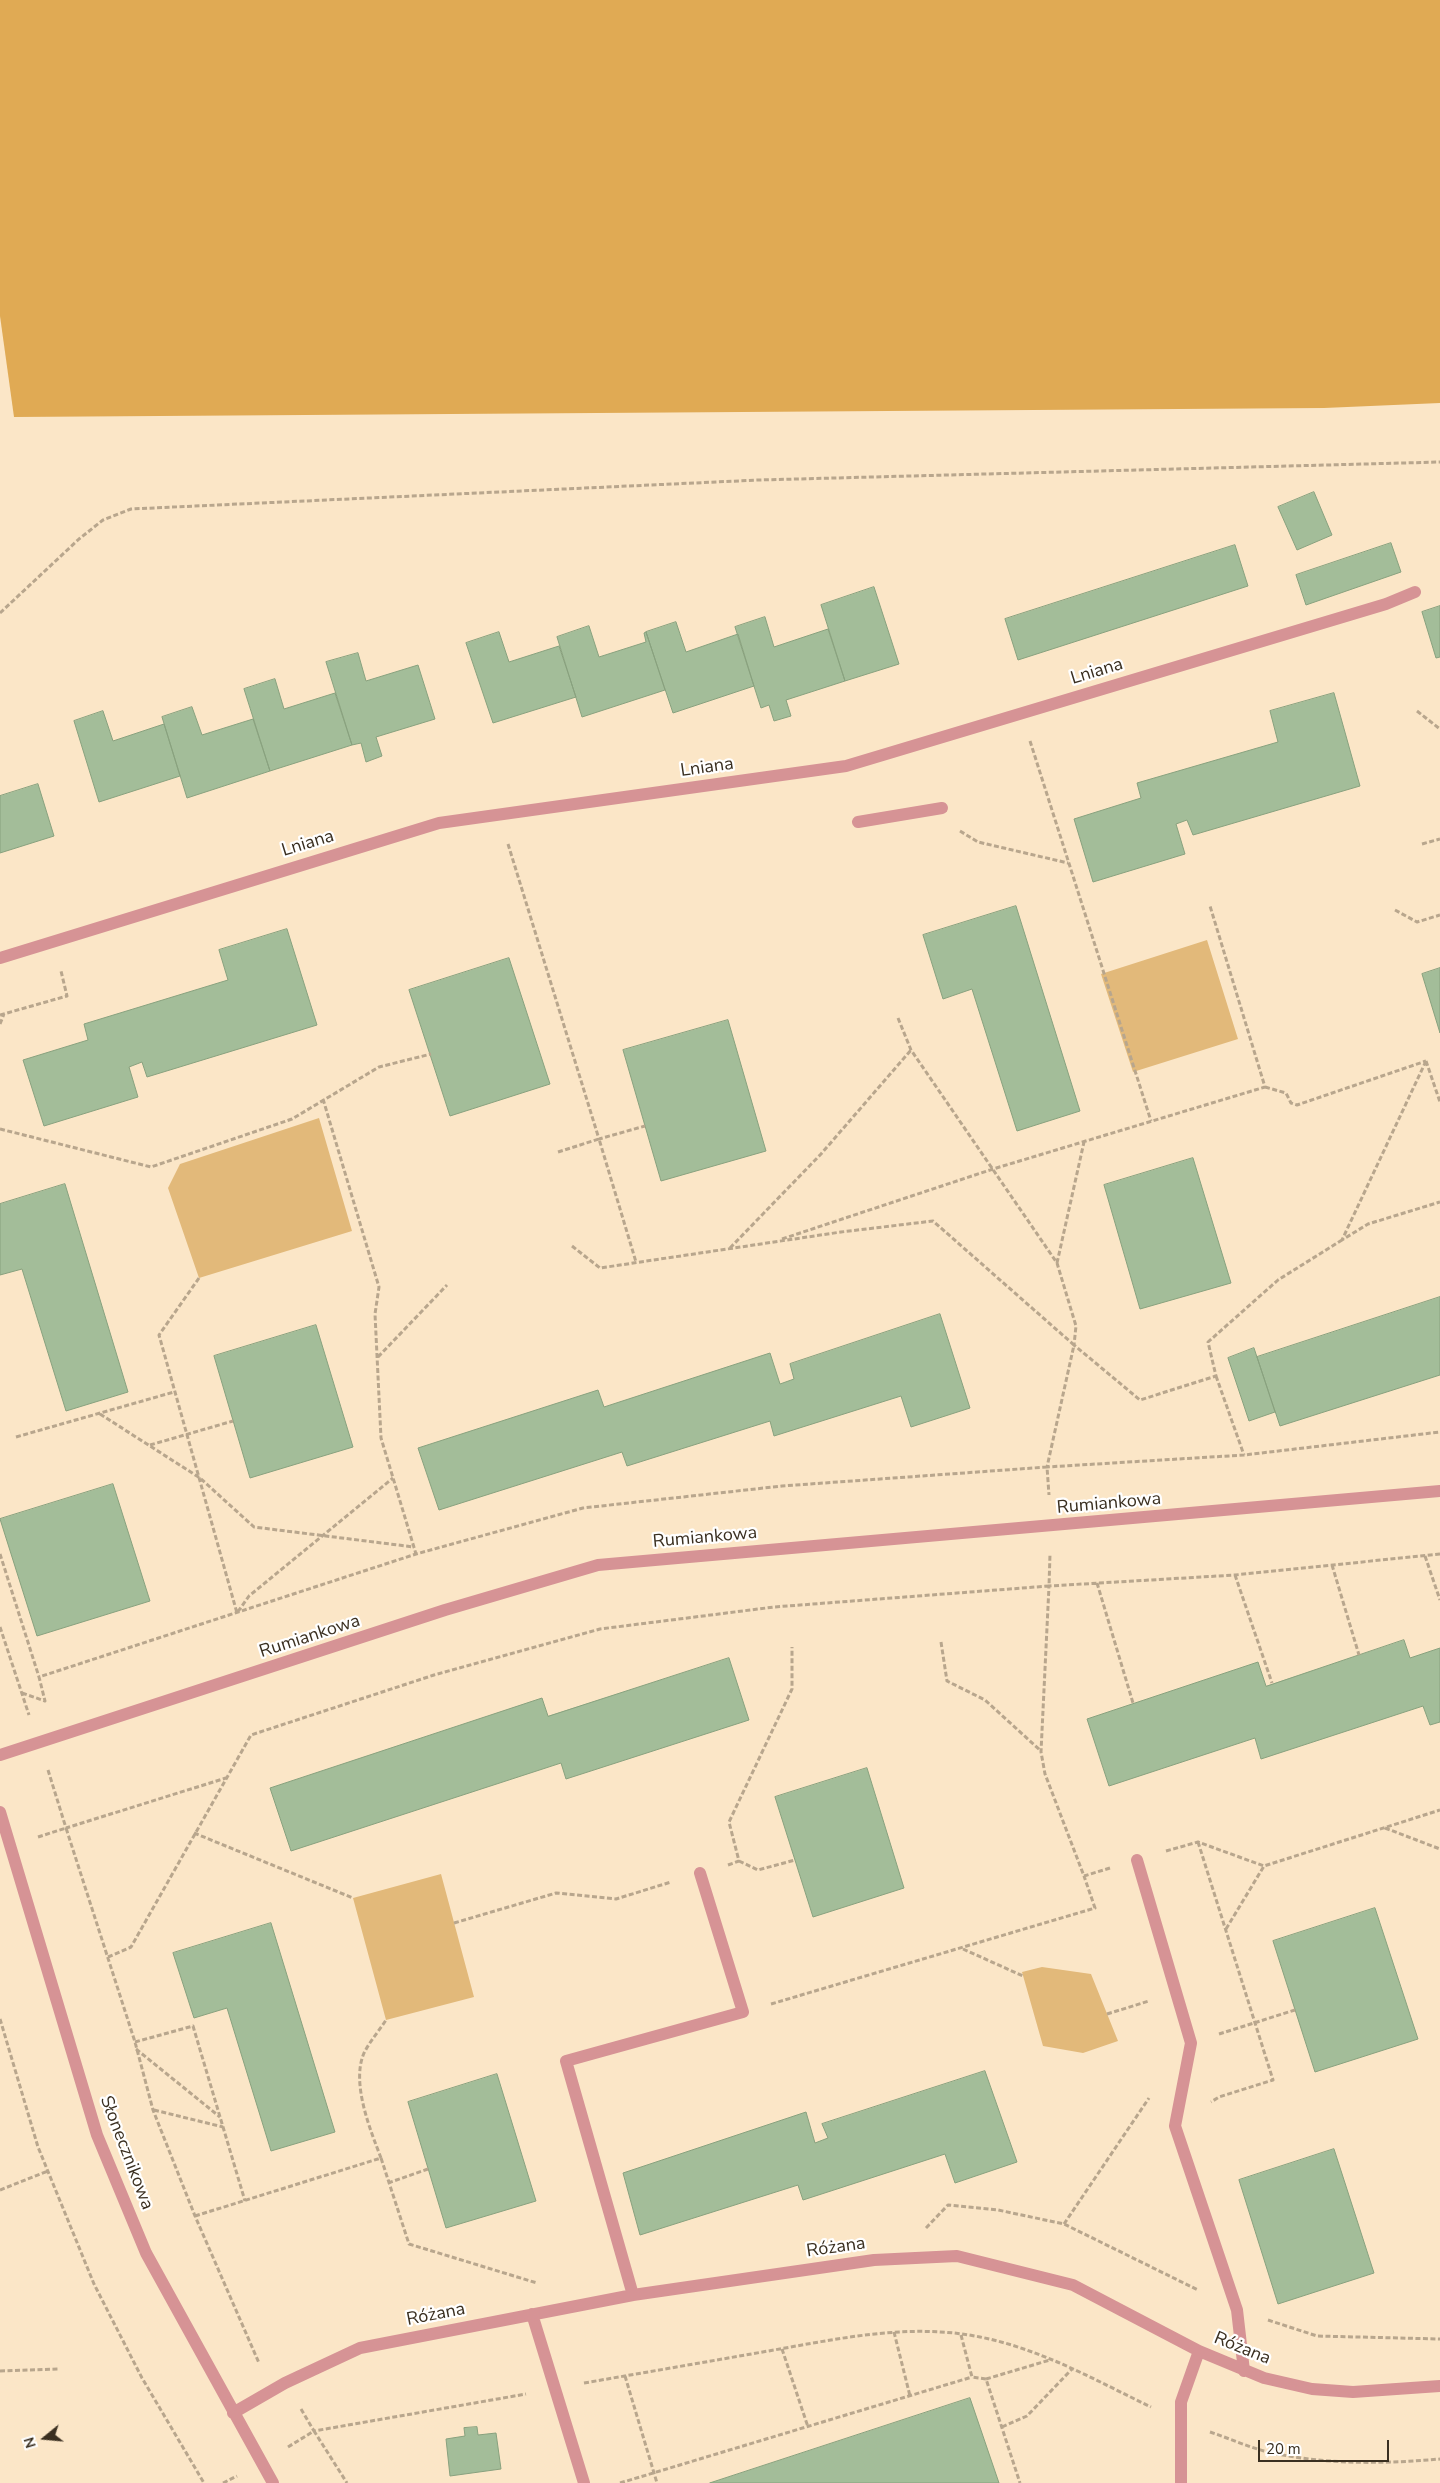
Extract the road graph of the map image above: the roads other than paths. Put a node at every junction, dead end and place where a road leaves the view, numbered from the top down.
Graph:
1 (1415, 592) dead end
2 (942, 808) dead end
3 (858, 822) dead end
4 (0, 958) edge
5 (1440, 1491) edge
6 (0, 1755) edge
7 (0, 1812) edge
8 (1137, 1860) road end
9 (700, 1873) road end
10 (633, 2295) junction
11 (532, 2314) junction
12 (1199, 2351) junction
13 (1244, 2371) junction
14 (1440, 2386) edge
15 (232, 2413) junction
16 (273, 2483) edge
17 (584, 2483) edge
18 (1181, 2483) edge

1 - 4 street, Lniana
2 - 3 street
5 - 6 street, Rumiankowa
7 - 15 street, Słonecznikowa
8 - 13 street
9 - 10 street
10 - 11 street, Różana
10 - 12 street, Różana
11 - 15 street, Różana
11 - 17 street
12 - 13 street, Różana
12 - 18 street
13 - 14 street, Różana
15 - 16 street, Słonecznikowa

